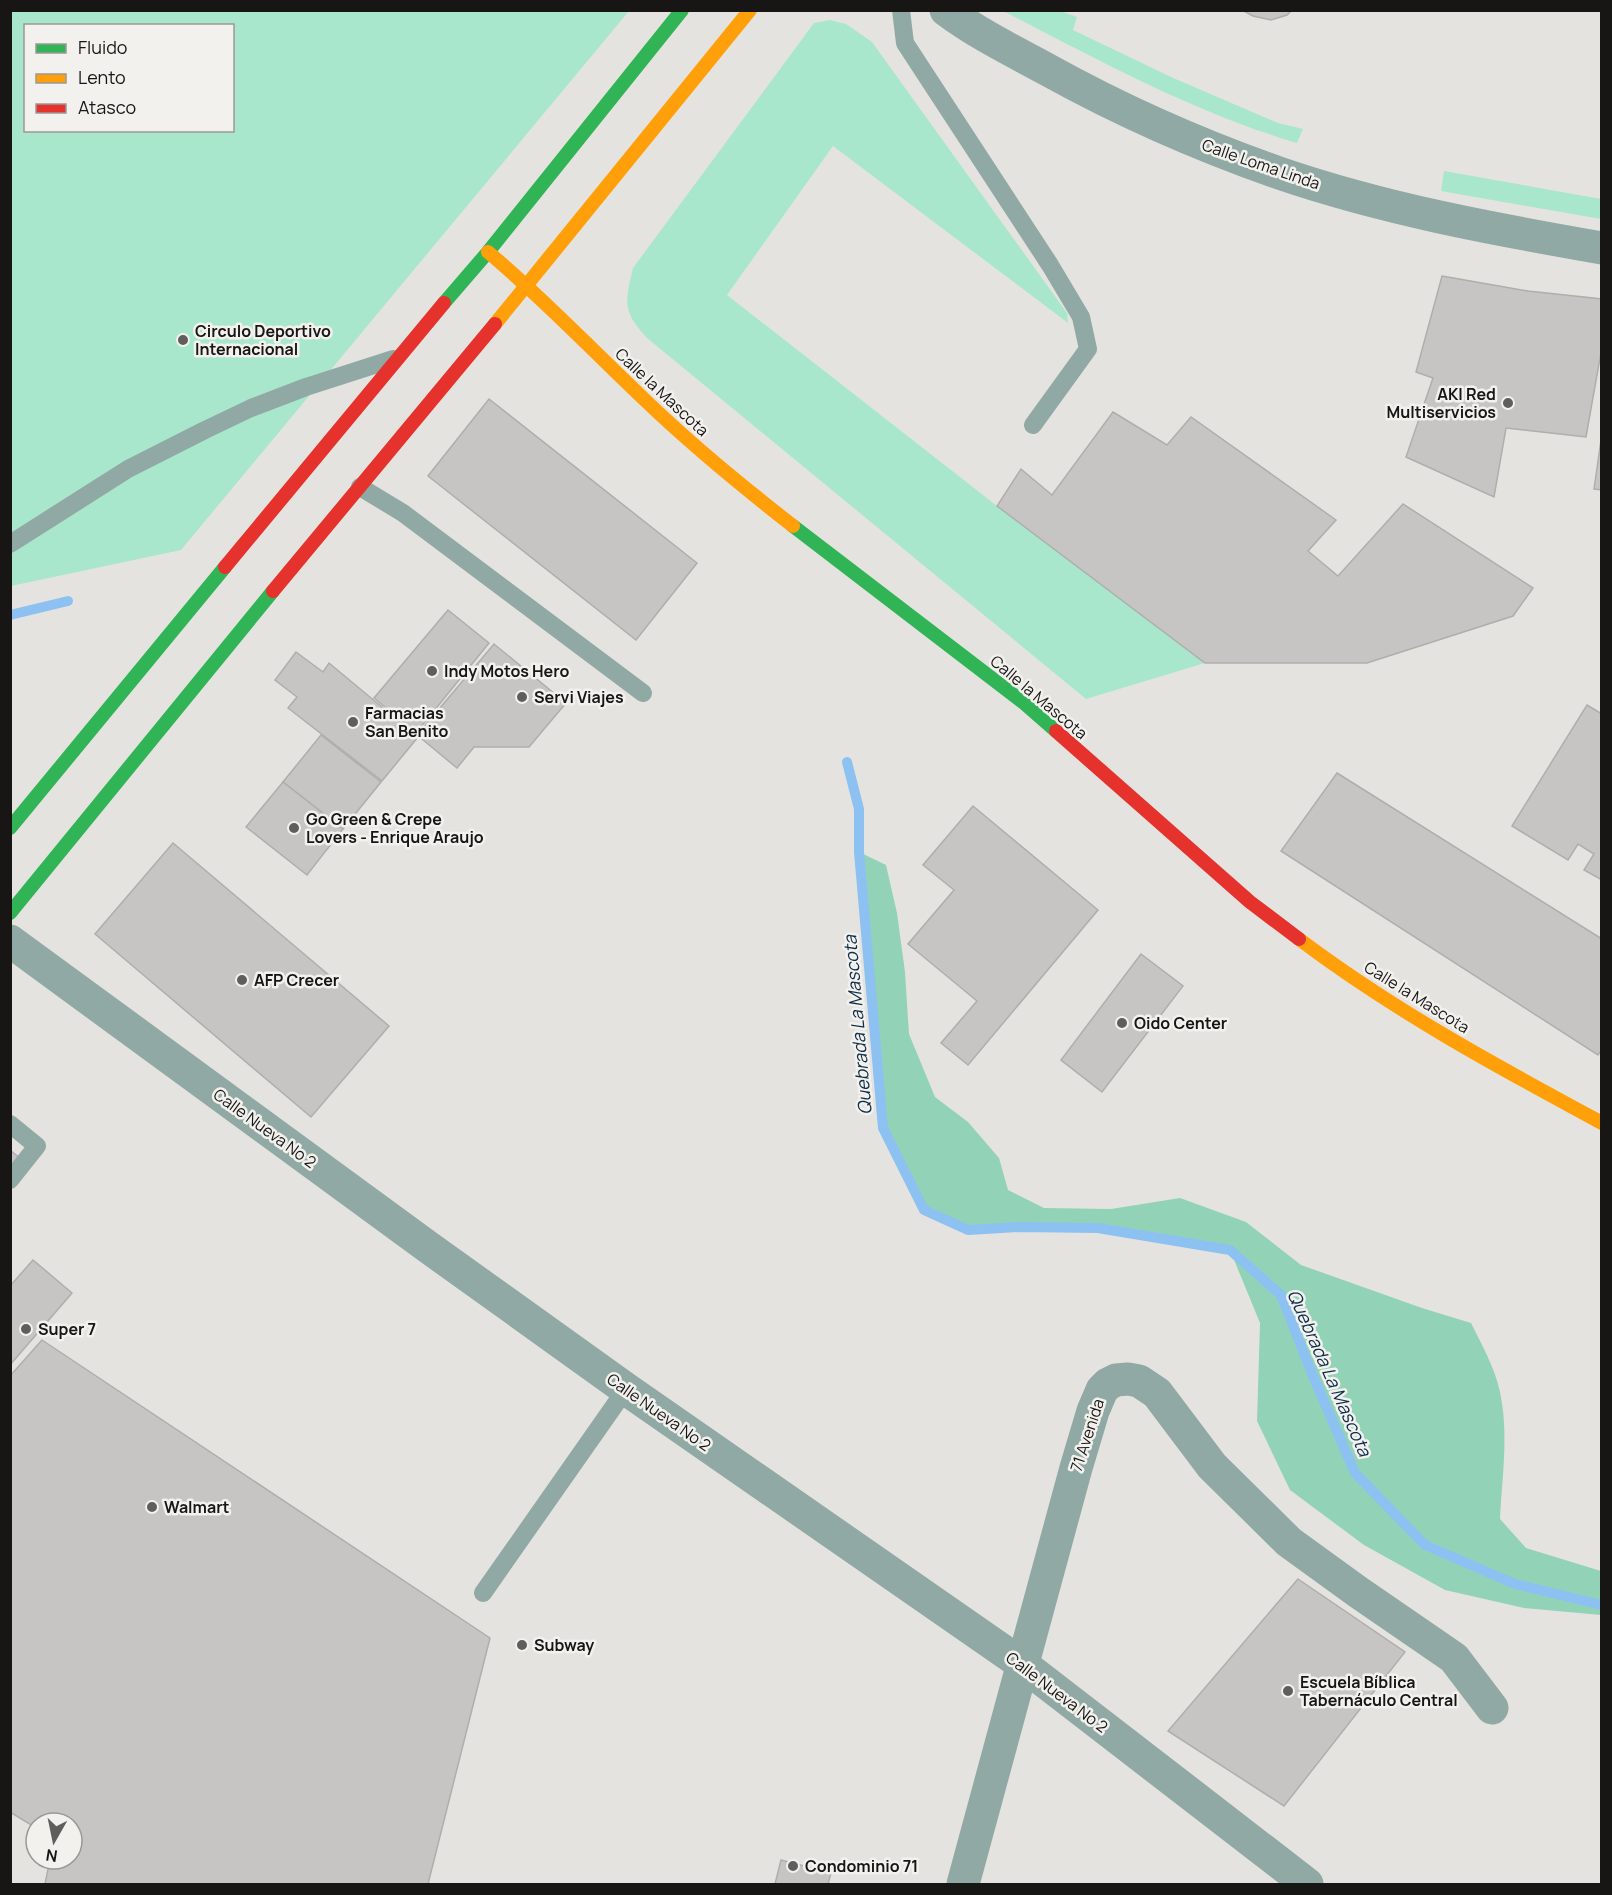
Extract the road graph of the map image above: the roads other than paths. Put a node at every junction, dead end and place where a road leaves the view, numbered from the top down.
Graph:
1 (682, 10) edge
2 (750, 10) edge
3 (901, 10) edge
4 (946, 10) edge
5 (1602, 248) edge
6 (488, 252) junction
7 (527, 285) junction
8 (398, 358) junction
9 (1032, 425) dead end
10 (360, 487) junction
11 (10, 543) edge
12 (643, 693) dead end
13 (10, 828) edge
14 (10, 913) edge
15 (10, 942) edge
16 (1602, 1123) edge
17 (10, 1124) edge
18 (10, 1180) edge
19 (626, 1389) junction
20 (483, 1593) dead end
21 (1022, 1664) junction
22 (1492, 1708) dead end
23 (963, 1884) edge
24 (1307, 1884) edge

1 - 6 main road
2 - 7 main road
3 - 9 lane
4 - 5 street, Calle Loma Linda
6 - 7 main road, Calle la Mascota
6 - 8 main road
7 - 10 main road
7 - 16 main road, Calle la Mascota
8 - 11 lane
8 - 13 main road
10 - 12 lane
10 - 14 main road
15 - 19 street, Calle Nueva No 2
17 - 18 lane
19 - 20 lane
19 - 21 street, Calle Nueva No 2
21 - 22 street, 71 Avenida
21 - 23 street, 71 Avenida
21 - 24 street, Calle Nueva No 2

